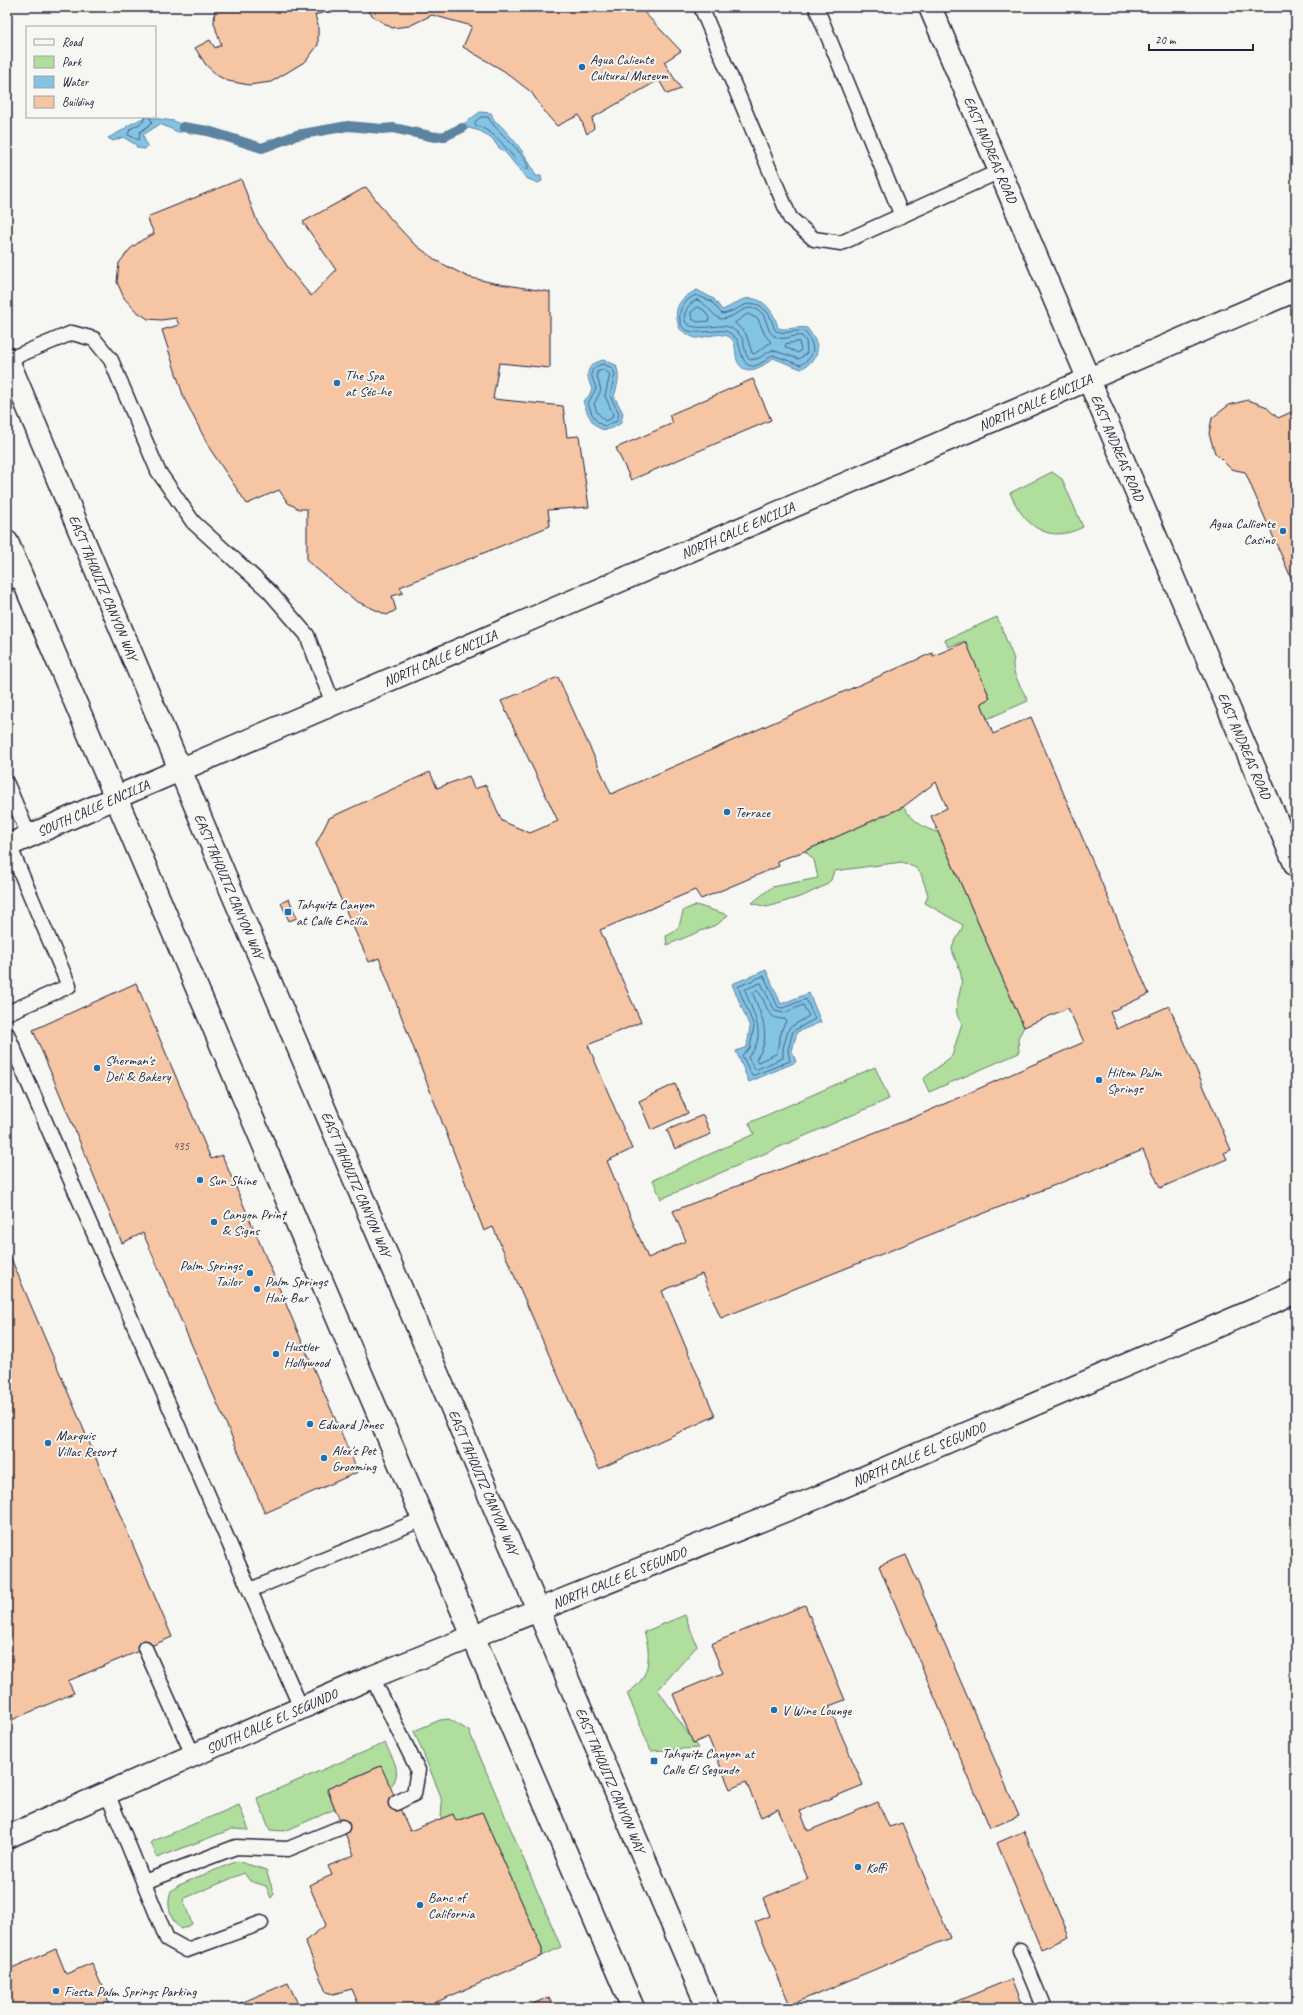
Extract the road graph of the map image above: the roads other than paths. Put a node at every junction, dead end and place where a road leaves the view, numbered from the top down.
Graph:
1 (701, 7) edge
2 (816, 7) edge
3 (930, 7) edge
4 (1000, 171) junction
5 (902, 216) junction
6 (1296, 290) edge
7 (7, 359) edge
8 (1090, 380) junction
9 (7, 542) edge
10 (14, 580) edge
11 (334, 704) junction
12 (180, 770) junction
13 (7, 784) edge
14 (116, 796) junction
15 (29, 836) junction
16 (8, 845) edge
17 (1296, 866) edge
18 (7, 1013) edge
19 (7, 1034) edge
20 (1296, 1292) edge
21 (423, 1519) junction
22 (250, 1590) junction
23 (538, 1610) junction
24 (473, 1636) junction
25 (145, 1648) dead end
26 (372, 1677) junction
27 (301, 1708) junction
28 (193, 1755) junction
29 (107, 1793) junction
30 (396, 1803) dead end
31 (342, 1827) dead end
32 (7, 1837) edge
33 (144, 1882) junction
34 (261, 1923) dead end
35 (1020, 1950) dead end
36 (633, 2008) edge
37 (708, 2008) edge
38 (1044, 2008) edge

1 - 5 lane
2 - 5 lane
3 - 4 street, EAST ANDREAS ROAD
4 - 5 lane
4 - 8 street, EAST ANDREAS ROAD
6 - 8 street, NORTH CALLE ENCILIA
7 - 11 lane
7 - 12 street, EAST TAHQUITZ CANYON WAY
8 - 11 street, NORTH CALLE ENCILIA
8 - 17 street, EAST ANDREAS ROAD
9 - 10 street
10 - 14 street
11 - 12 street, NORTH CALLE ENCILIA
12 - 14 street, SOUTH CALLE ENCILIA
12 - 23 street, EAST TAHQUITZ CANYON WAY
13 - 15 lane
14 - 15 street, SOUTH CALLE ENCILIA
14 - 21 street
15 - 16 street, SOUTH CALLE ENCILIA
16 - 18 lane
19 - 22 lane
20 - 23 street, NORTH CALLE EL SEGUNDO
21 - 22 lane
21 - 24 street
22 - 27 lane
23 - 24 street, SOUTH CALLE EL SEGUNDO
23 - 37 street, EAST TAHQUITZ CANYON WAY
24 - 26 street, SOUTH CALLE EL SEGUNDO
24 - 36 street
25 - 28 lane
26 - 27 street, SOUTH CALLE EL SEGUNDO
26 - 30 lane
27 - 28 street, SOUTH CALLE EL SEGUNDO
28 - 29 street, SOUTH CALLE EL SEGUNDO
29 - 32 street, SOUTH CALLE EL SEGUNDO
29 - 33 lane
31 - 33 lane
33 - 34 lane
35 - 38 lane

